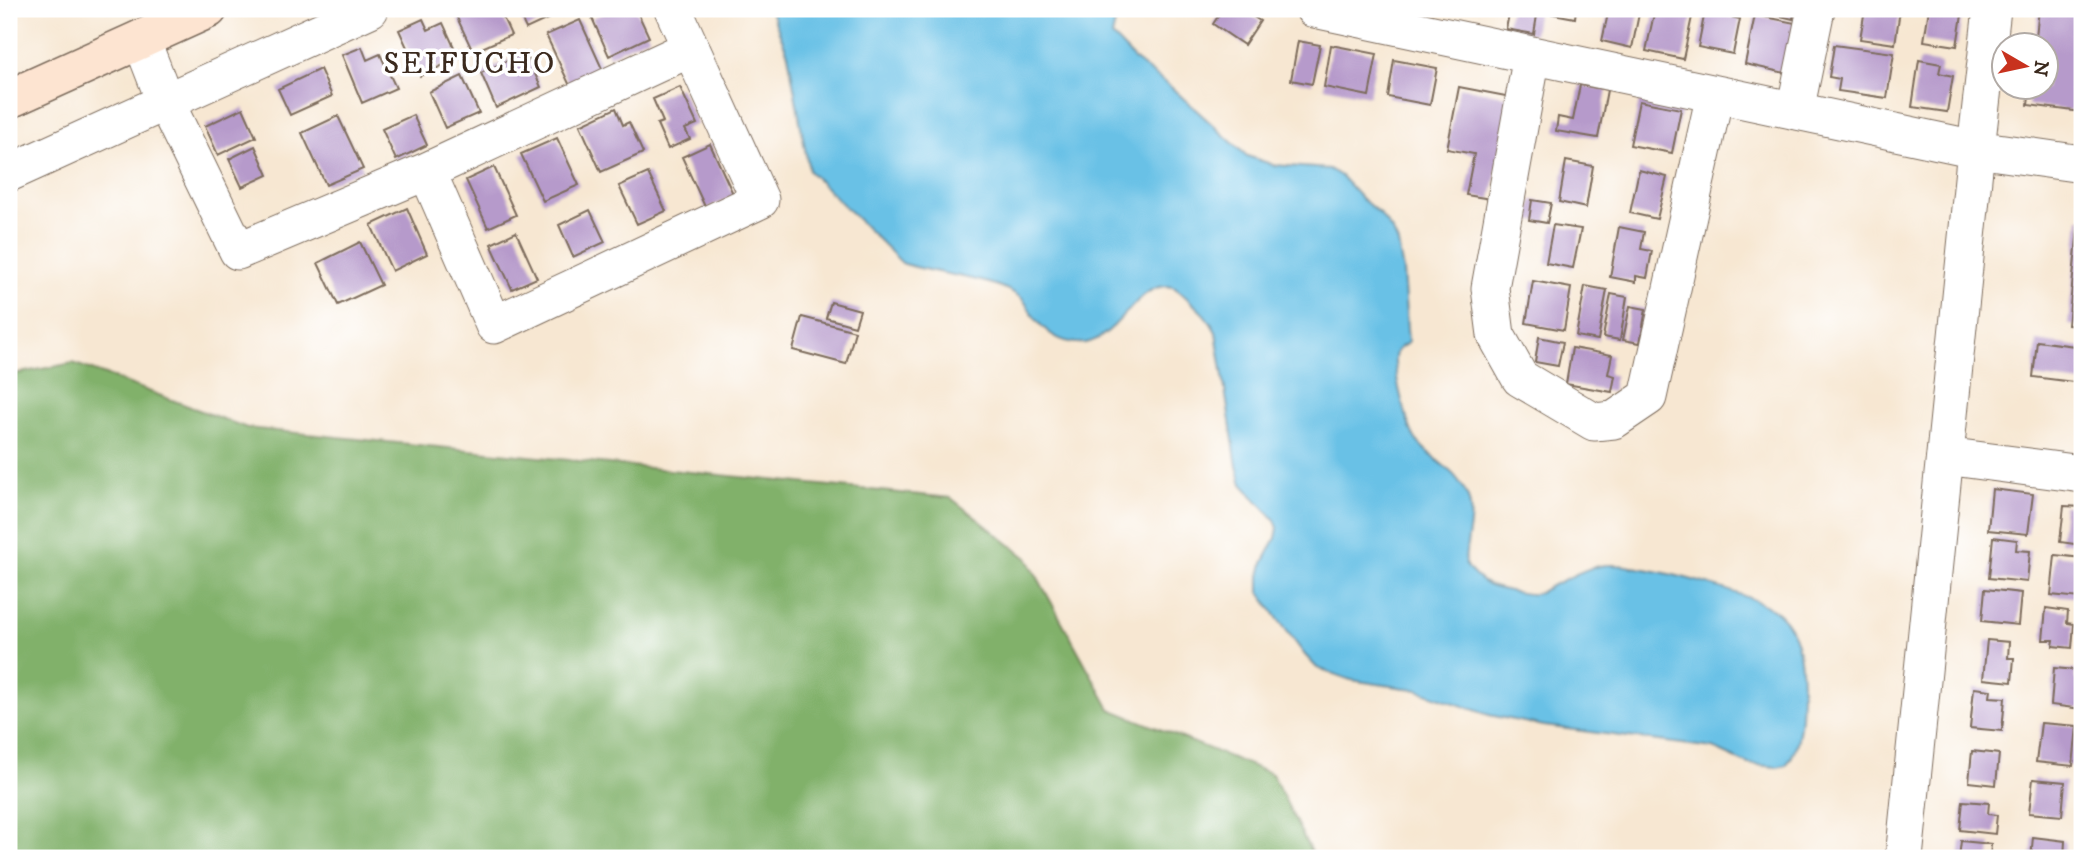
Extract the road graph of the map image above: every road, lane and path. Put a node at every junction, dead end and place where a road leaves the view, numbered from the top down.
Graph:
1 (208, 9) edge
2 (370, 9) edge
3 (673, 9) edge
4 (1314, 9) edge
5 (1816, 9) edge
6 (1992, 9) edge
7 (141, 39) junction
8 (691, 48) junction
9 (1532, 55) junction
10 (1715, 94) junction
11 (9, 99) edge
12 (165, 101) junction
13 (1796, 111) junction
14 (1976, 149) junction
15 (2082, 164) edge
16 (427, 171) junction
17 (9, 173) edge
18 (1945, 456) junction
19 (2082, 474) edge
20 (1904, 858) edge

1 - 7 street
2 - 12 street
3 - 8 street
4 - 9 street
5 - 13 street
6 - 14 street
7 - 11 street
7 - 12 street
8 - 16 street
8 - 16 street
9 - 10 street
9 - 10 street
10 - 13 street
12 - 16 street
12 - 17 street
13 - 14 street
14 - 15 street
14 - 18 street
18 - 19 street
18 - 20 street

